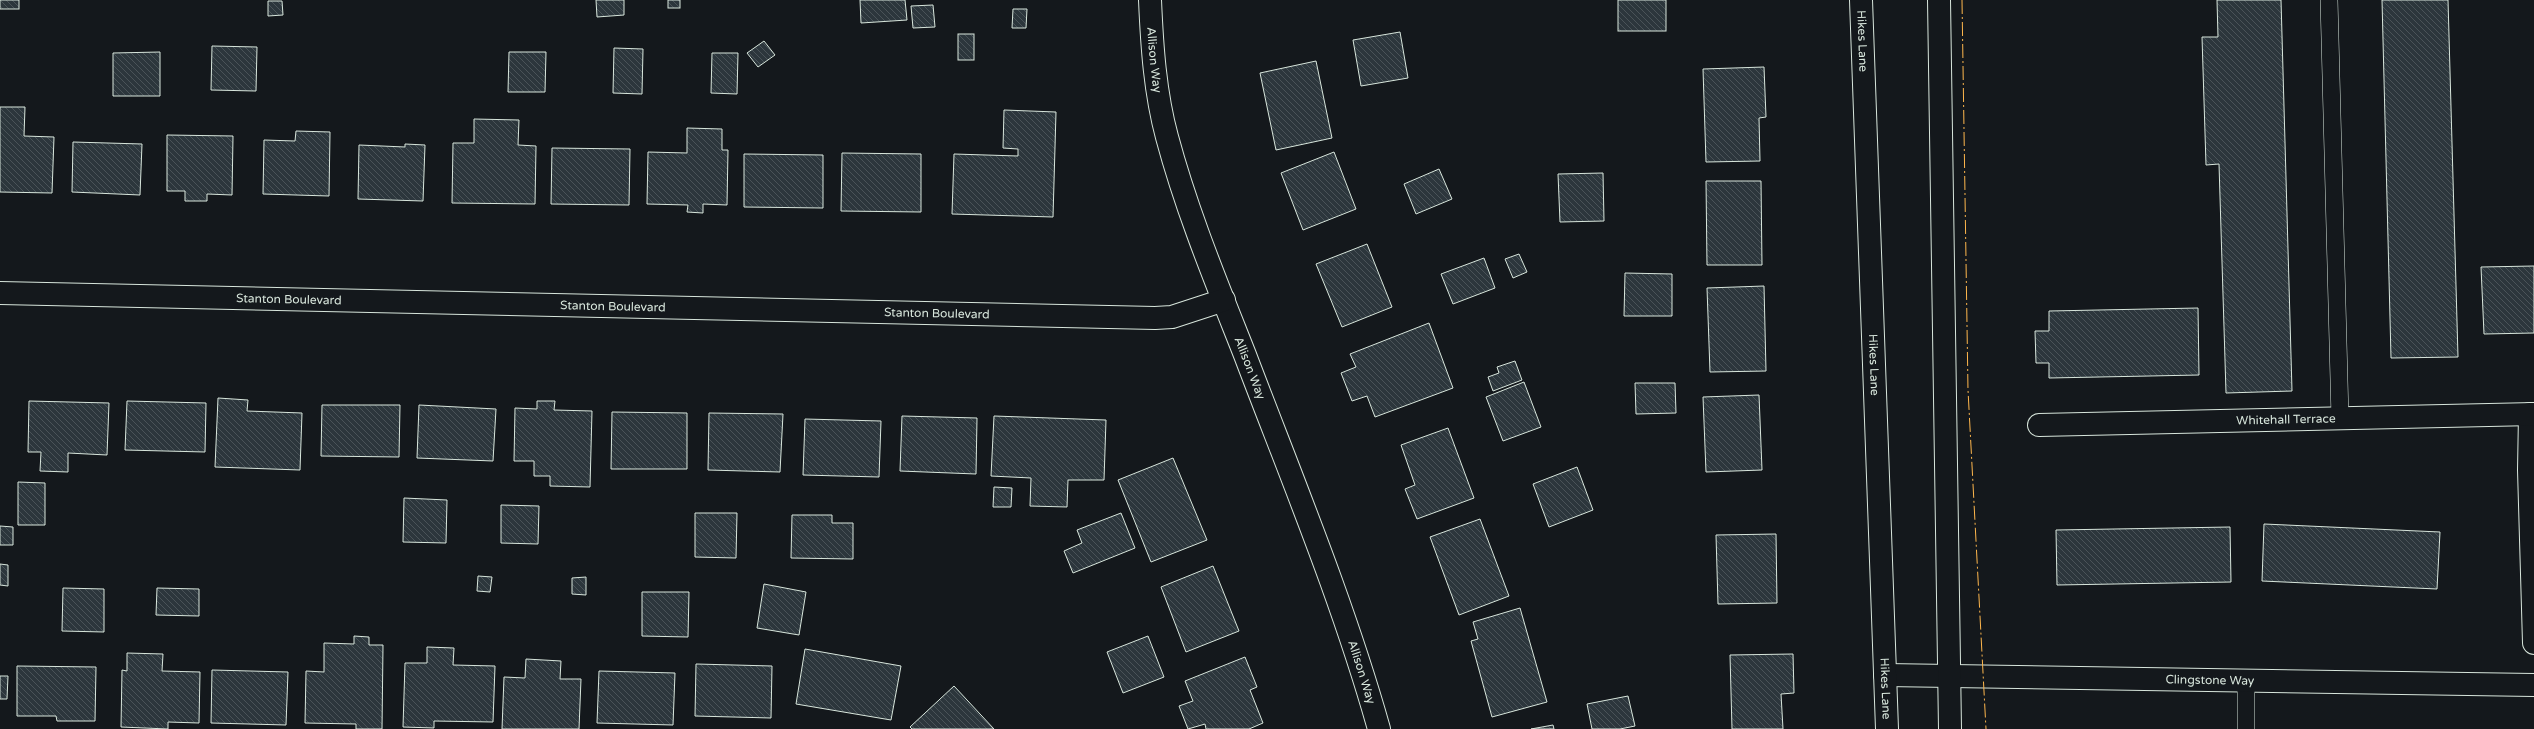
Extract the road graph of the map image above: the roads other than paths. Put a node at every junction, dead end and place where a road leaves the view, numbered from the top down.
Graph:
1 (1150, 0) edge
2 (1861, 0) edge
3 (1939, 0) edge
4 (2329, 0) edge
5 (0, 293) edge
6 (1224, 300) junction
7 (2532, 414) edge
8 (2340, 418) junction
9 (2039, 425) dead end
10 (2534, 643) edge
11 (1885, 675) junction
12 (1949, 675) junction
13 (2246, 680) junction
14 (2534, 685) edge
15 (1379, 729) edge
16 (1887, 729) edge
17 (1950, 729) edge
18 (2246, 729) edge

1 - 6 street, Allison Way
2 - 11 street, Hikes Lane
3 - 12 street
4 - 8 lane
5 - 6 street, Stanton Boulevard
6 - 15 street, Allison Way
7 - 8 street, Whitehall Terrace
7 - 10 street
8 - 9 street, Whitehall Terrace
11 - 12 street, Clingstone Way
11 - 16 street, Hikes Lane
12 - 13 street, Clingstone Way
12 - 17 street
13 - 14 street, Clingstone Way
13 - 18 lane

